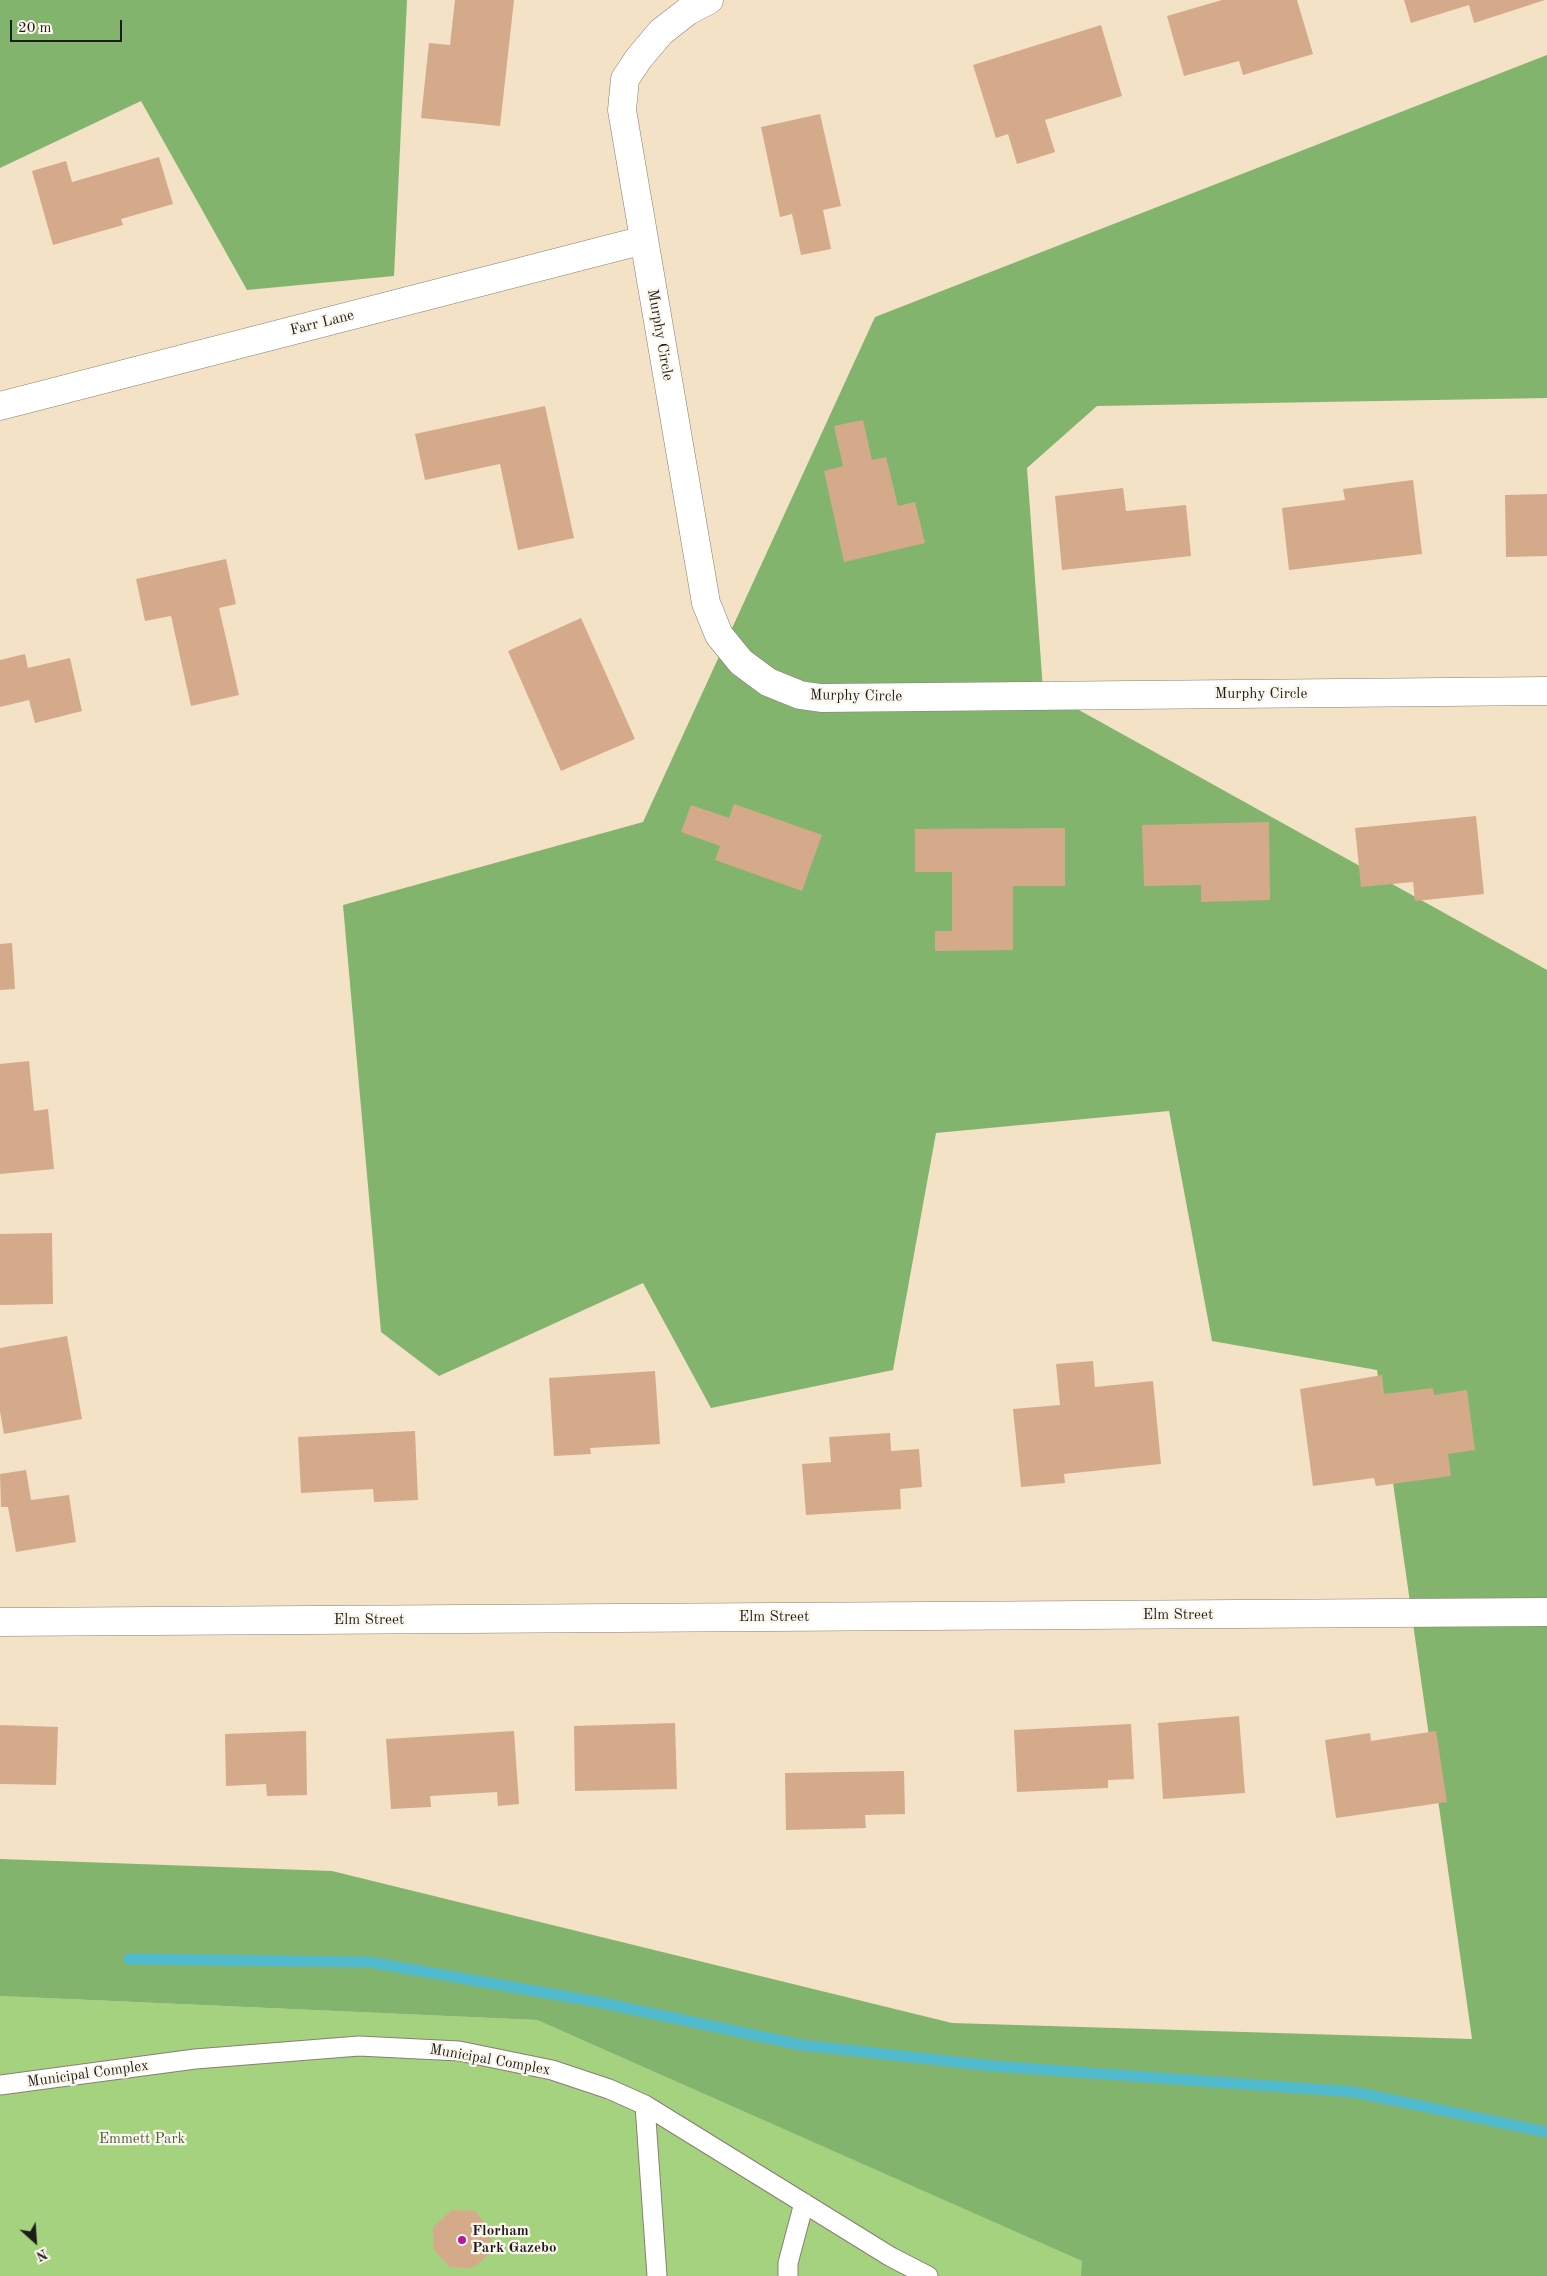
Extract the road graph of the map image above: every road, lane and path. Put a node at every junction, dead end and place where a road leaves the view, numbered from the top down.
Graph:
1 (708, 0) edge
2 (644, 240) junction
3 (0, 406) edge
4 (1547, 691) edge
5 (1547, 1612) edge
6 (0, 1622) edge
7 (0, 2085) edge
8 (645, 2105) junction
9 (804, 2203) junction
10 (657, 2276) edge
11 (788, 2276) edge
12 (928, 2276) edge

1 - 2 street, Murphy Circle
2 - 3 street, Farr Lane
2 - 4 street, Murphy Circle
5 - 6 street, Elm Street
7 - 8 lane, Municipal Complex
8 - 9 lane, Municipal Complex
8 - 10 lane
9 - 11 lane
9 - 12 lane, Municipal Complex

